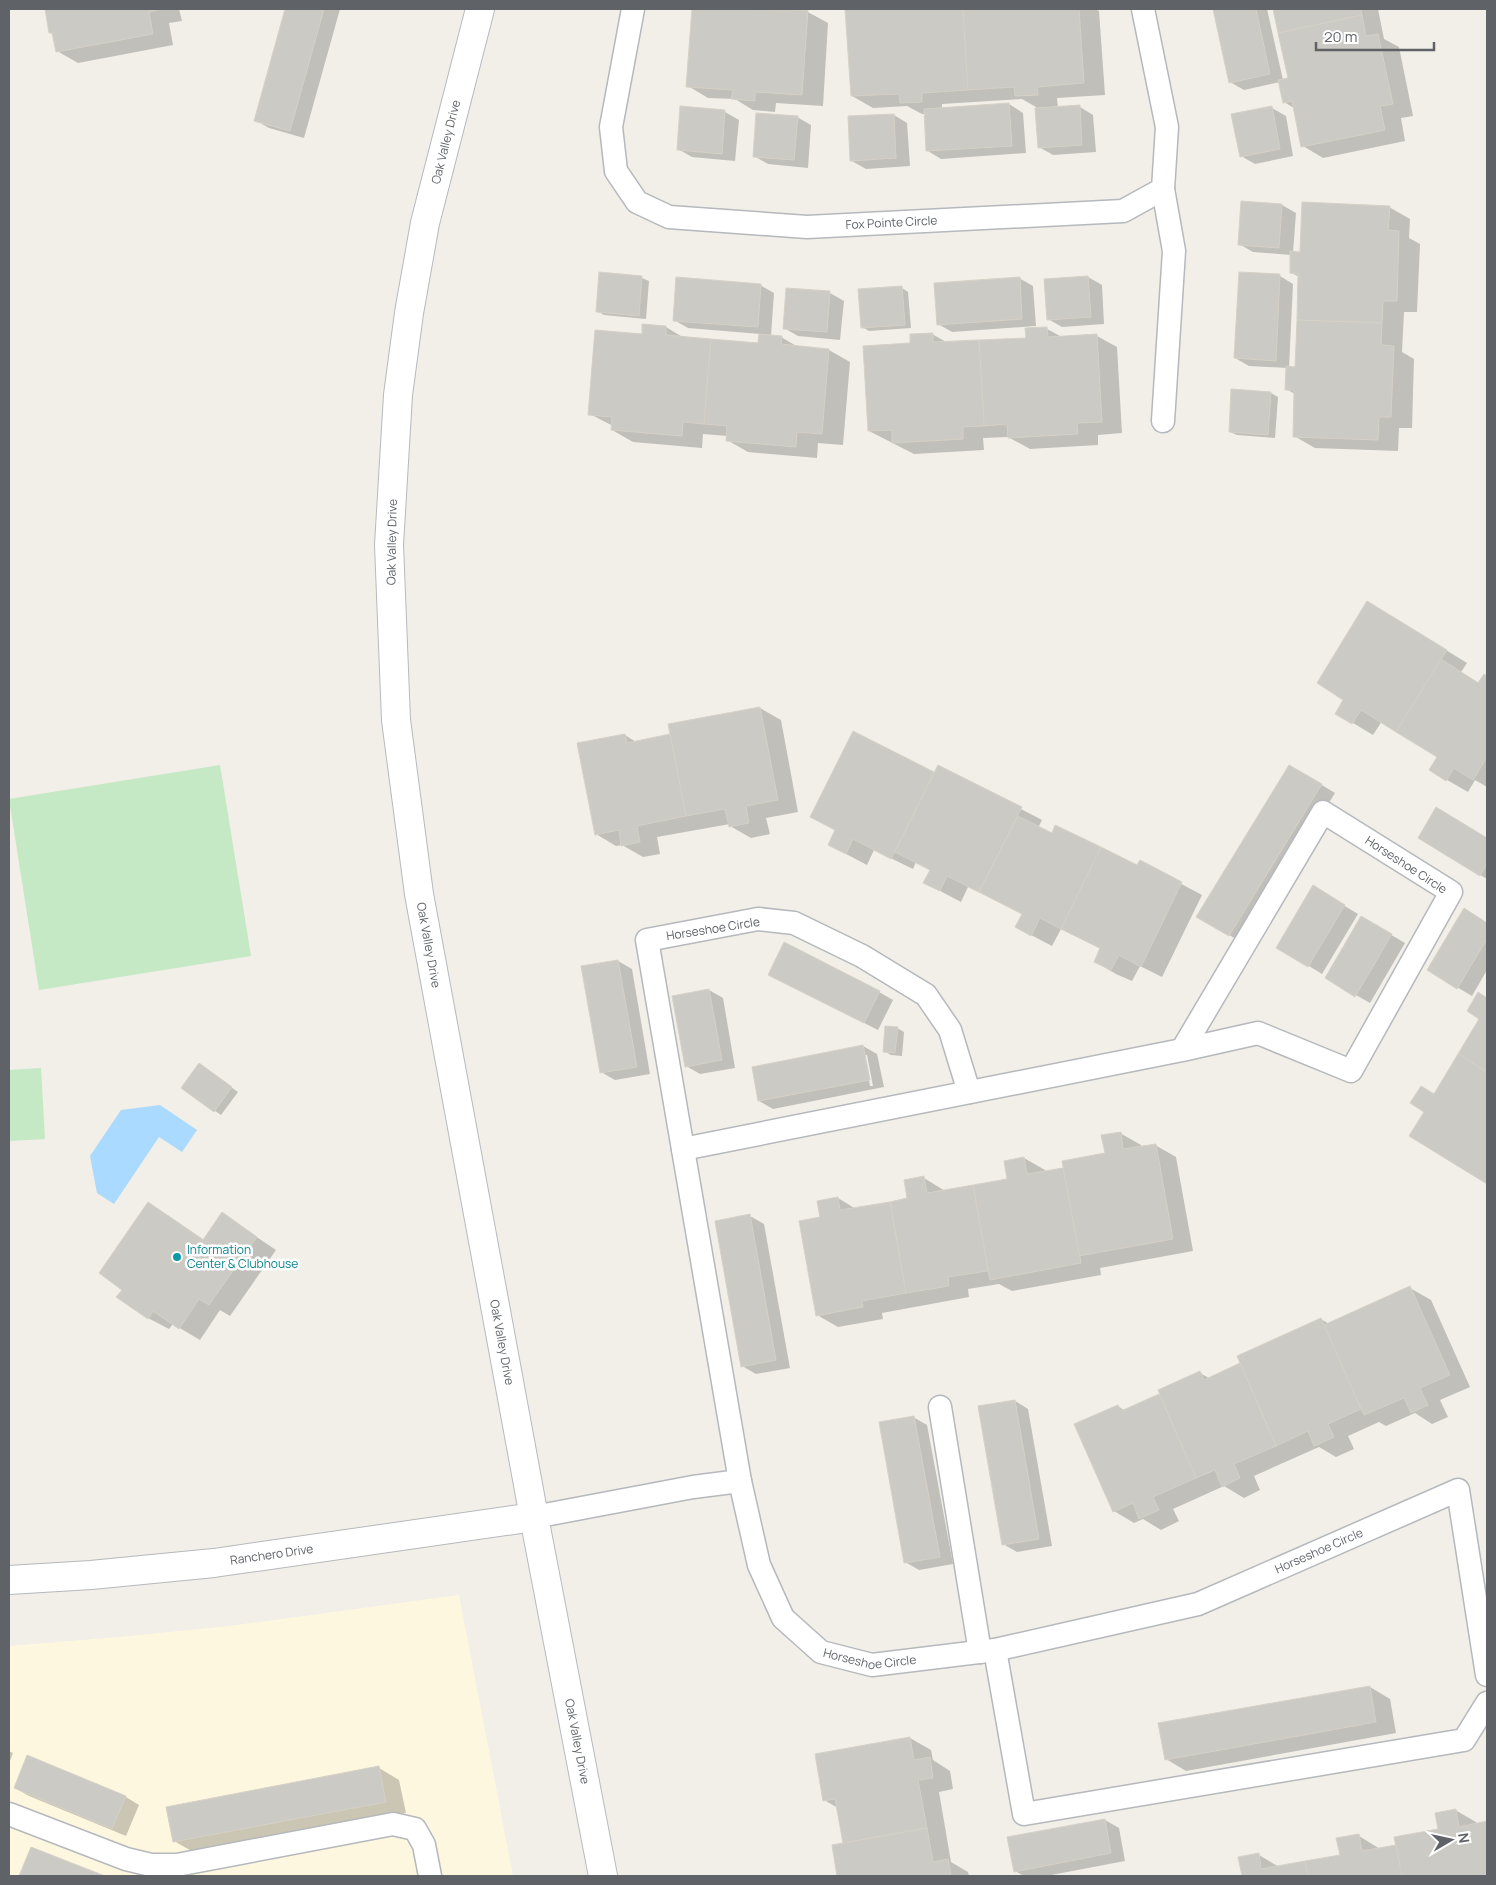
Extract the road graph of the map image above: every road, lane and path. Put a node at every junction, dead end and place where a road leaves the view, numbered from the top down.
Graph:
1 (480, 9) edge
2 (633, 9) edge
3 (1143, 9) edge
4 (1163, 189) junction
5 (1163, 421) dead end
6 (1182, 1050) junction
7 (969, 1092) junction
8 (683, 1149) junction
9 (940, 1406) dead end
10 (740, 1480) junction
11 (534, 1517) junction
12 (9, 1580) edge
13 (988, 1651) junction
14 (1487, 1675) edge
15 (1487, 1703) edge
16 (9, 1814) edge
17 (430, 1876) edge
18 (603, 1876) edge

1 - 11 street, Oak Valley Drive
2 - 4 lane, Fox Pointe Circle
3 - 4 lane
4 - 5 lane
6 - 6 lane, Horseshoe Circle
6 - 7 lane, Horseshoe Circle
7 - 8 lane, Horseshoe Circle
7 - 8 lane, Horseshoe Circle
8 - 10 lane, Horseshoe Circle
9 - 13 lane
10 - 11 lane
10 - 13 lane, Horseshoe Circle
11 - 12 street, Ranchero Drive
11 - 18 street, Oak Valley Drive
13 - 14 lane, Horseshoe Circle
13 - 15 lane
16 - 17 lane

